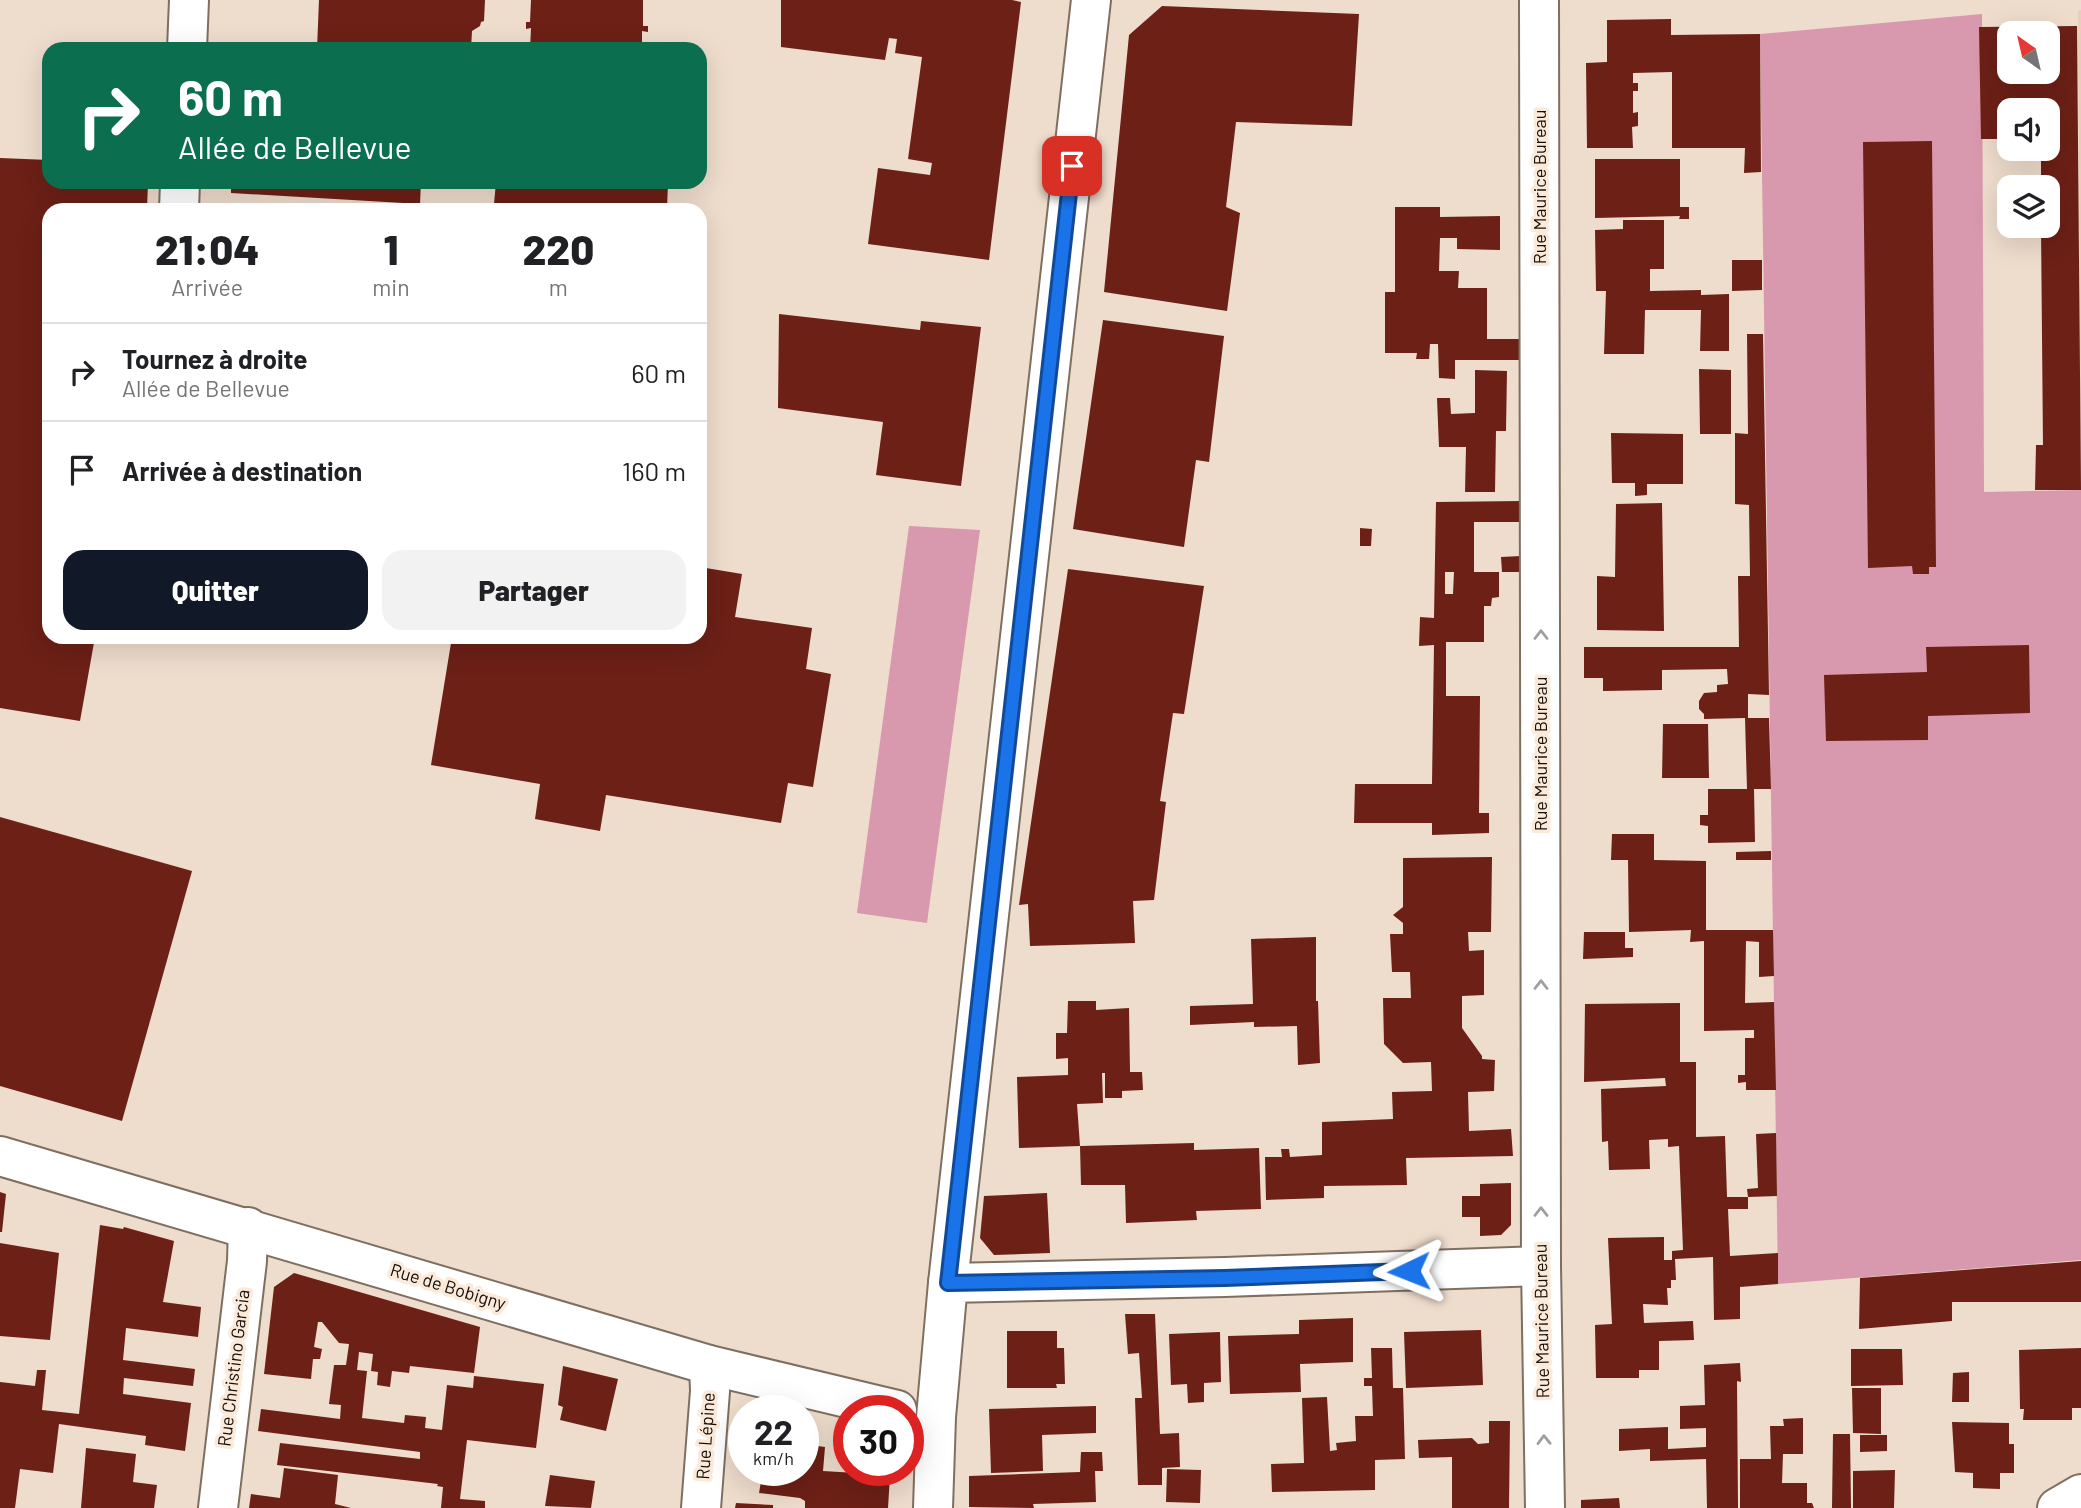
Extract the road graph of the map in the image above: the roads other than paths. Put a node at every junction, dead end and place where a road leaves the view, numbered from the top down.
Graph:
1 (189, 0) edge
2 (1091, 0) edge
3 (1539, 0) edge
4 (187, 42) edge
5 (0, 1156) edge
6 (248, 1227) junction
7 (1541, 1266) junction
8 (948, 1283) junction
9 (709, 1365) junction
10 (834, 1395) edge
11 (924, 1405) edge
12 (924, 1432) edge
13 (2081, 1494) edge
14 (218, 1508) edge
15 (701, 1508) edge
16 (933, 1508) edge
17 (1545, 1508) edge
18 (2057, 1508) edge

1 - 4 street
2 - 8 street
7 -> 3 street, Rue Maurice Bureau
5 - 6 street, Rue de Bobigny
6 - 9 street, Rue de Bobigny
6 - 14 street, Rue Christino Garcia
7 - 8 street
17 -> 7 street, Rue Maurice Bureau
8 - 11 street
9 - 10 street, Rue de Bobigny
9 - 15 street, Rue Lépine
12 - 16 street
13 - 18 street

